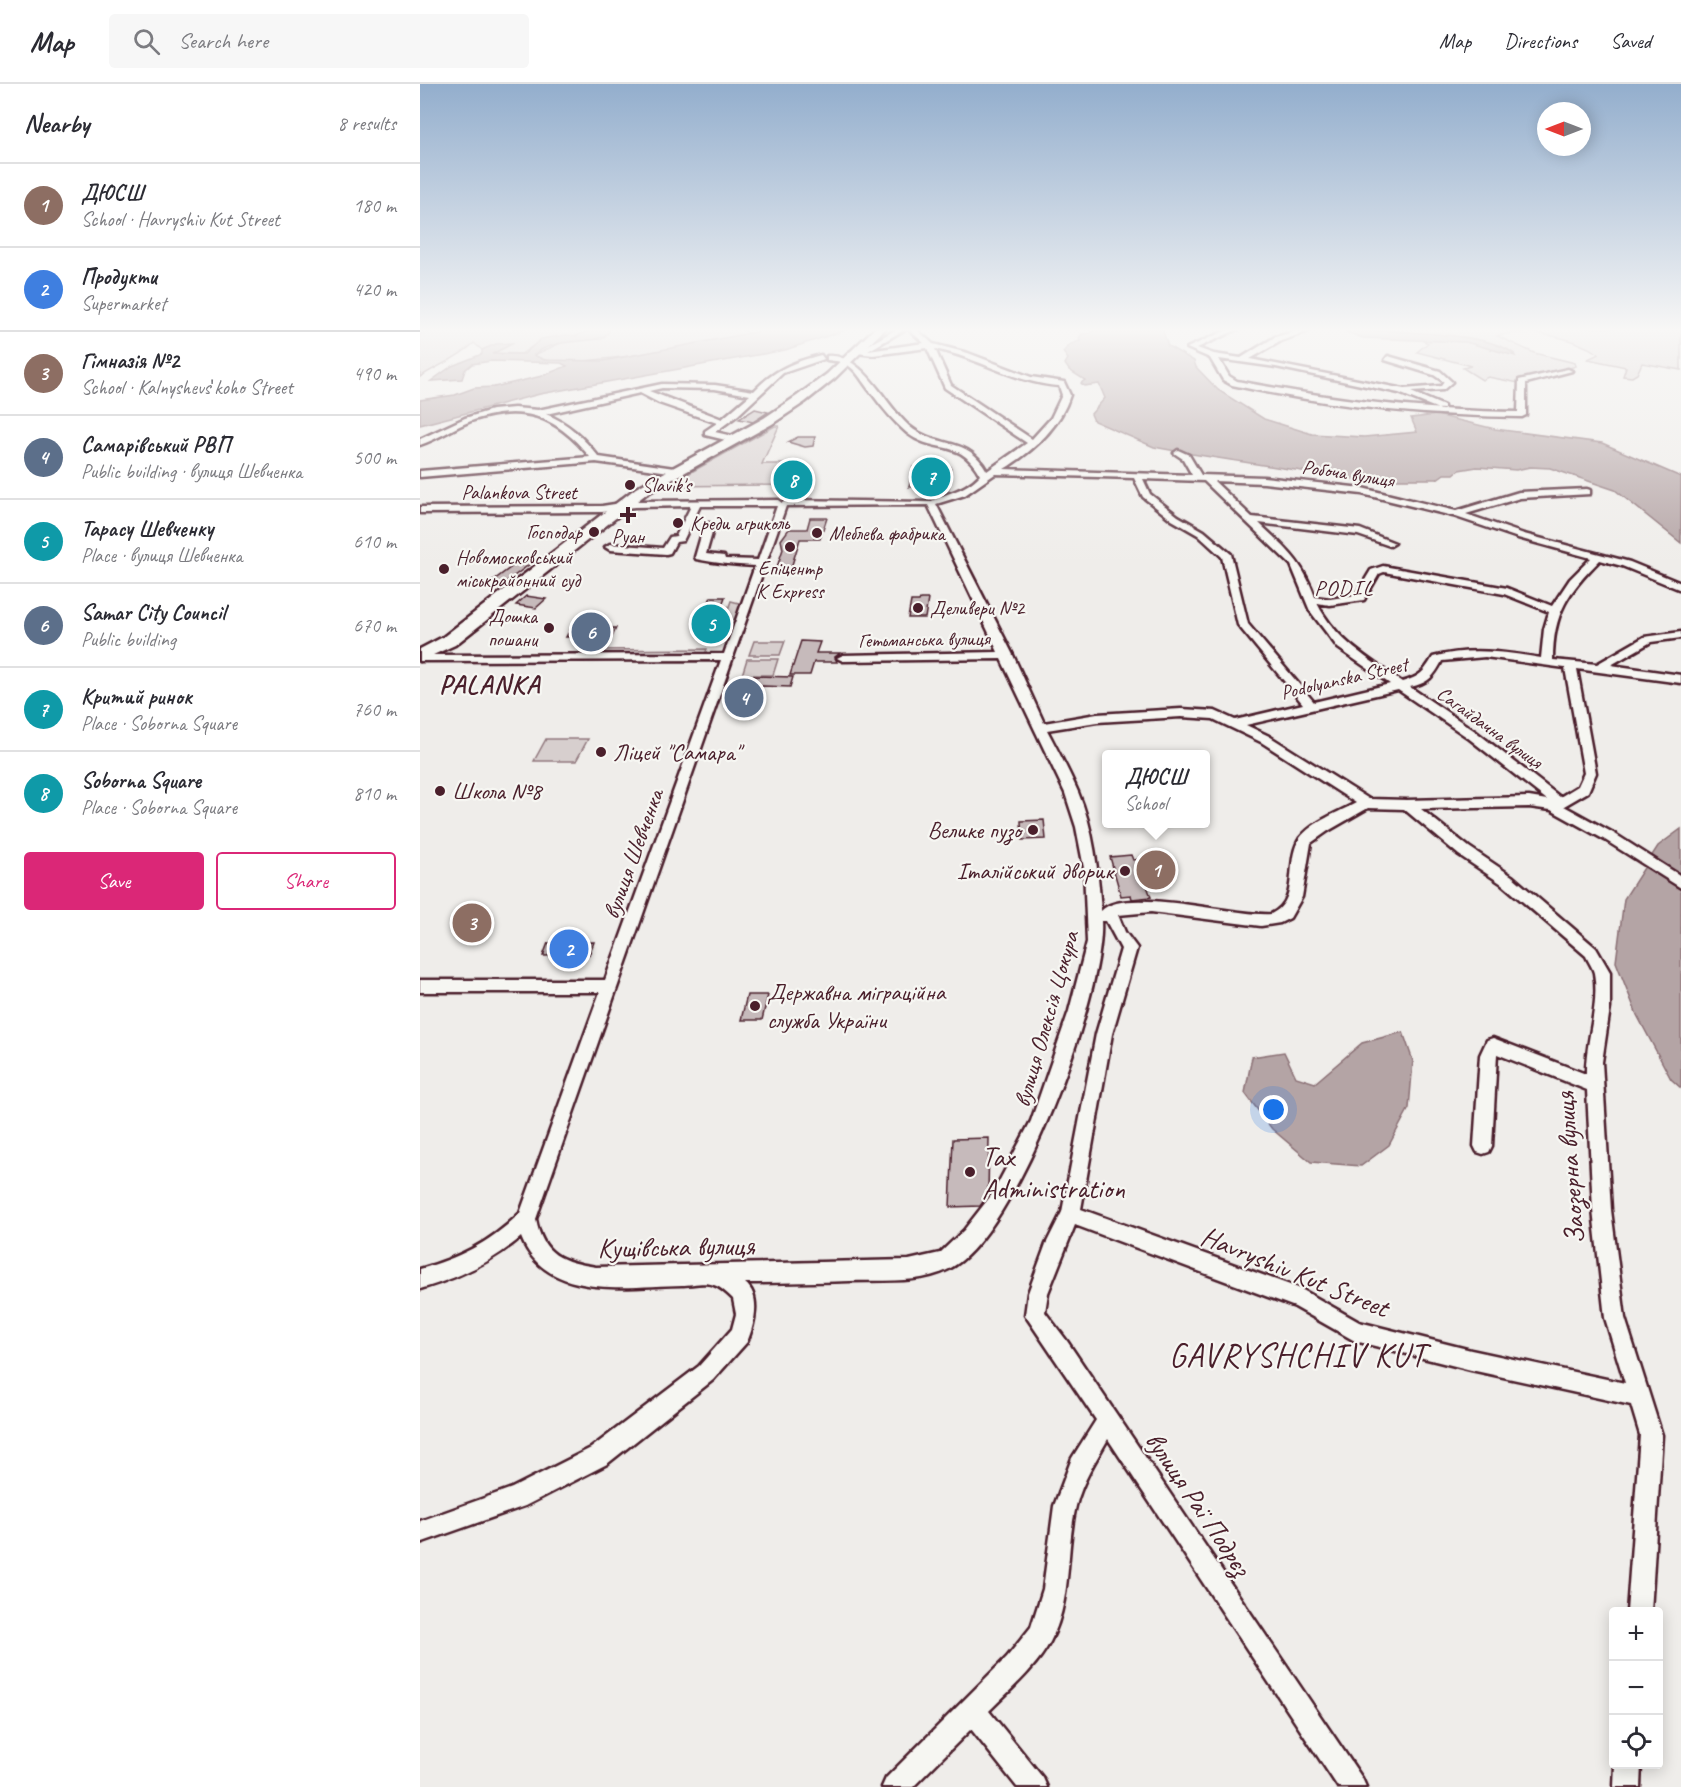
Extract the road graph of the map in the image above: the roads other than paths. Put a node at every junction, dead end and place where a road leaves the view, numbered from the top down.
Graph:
1 (563, 407) edge
2 (680, 407) edge
3 (740, 407) edge
4 (787, 407) edge
5 (890, 407) edge
6 (980, 407) edge
7 (1060, 407) edge
8 (1394, 407) edge
9 (1441, 407) edge
10 (1522, 407) edge
11 (538, 413) junction
12 (1451, 414) junction
13 (722, 422) junction
14 (734, 440) junction
15 (420, 442) edge
16 (1031, 442) junction
17 (1178, 453) dead end
18 (596, 459) junction
19 (674, 471) junction
20 (995, 471) junction
21 (420, 474) edge
22 (984, 475) junction
23 (1138, 477) junction
24 (1203, 479) junction
25 (1587, 492) dead end
26 (698, 503) junction
27 (782, 504) junction
28 (931, 504) junction
29 (619, 507) junction
30 (420, 510) edge
31 (1455, 514) junction
32 (1249, 520) junction
33 (709, 526) dead end
34 (1390, 543) dead end
35 (610, 547) dead end
36 (1597, 557) junction
37 (760, 563) junction
38 (1681, 587) edge
39 (1310, 599) junction
40 (1553, 610) junction
41 (1681, 635) edge
42 (1007, 655) junction
43 (420, 657) edge
44 (726, 657) junction
45 (843, 658) dead end
46 (1547, 662) junction
47 (1570, 665) junction
48 (1601, 666) junction
49 (1681, 679) edge
50 (1397, 686) junction
51 (1311, 706) junction
52 (1237, 723) junction
53 (1041, 727) junction
54 (1366, 803) junction
55 (1556, 804) junction
56 (1407, 805) junction
57 (1681, 883) edge
58 (1109, 911) junction
59 (1096, 922) junction
60 (609, 986) junction
61 (420, 987) edge
62 (1594, 1085) junction
63 (1483, 1146) dead end
64 (1071, 1214) junction
65 (527, 1219) junction
66 (971, 1237) joint
67 (716, 1274) junction
68 (420, 1279) edge
69 (1641, 1397) junction
70 (1107, 1421) junction
71 (420, 1532) edge
72 (1639, 1607) edge
73 (972, 1710) junction
74 (1628, 1769) edge
75 (895, 1787) edge
76 (1034, 1787) edge
77 (1353, 1787) edge
78 (1627, 1787) edge

1 - 11 street
2 - 13 street
3 - 13 street
4 - 14 highway
5 - 22 street
6 - 16 street
7 - 16 street
8 - 12 street
9 - 12 street
10 - 12 street
11 - 15 street
11 - 18 street
13 - 14 street
14 - 19 highway
16 - 20 street
17 - 24 street, Сагайдачна вулиця
18 - 19 street
18 - 21 street
19 - 29 highway
20 - 22 street, Palankova Street
20 - 23 street, Робоча вулиця
22 - 28 street, Palankova Street
23 - 24 street, Робоча вулиця
23 - 51 street
24 - 31 street, Робоча вулиця
24 - 32 street, Сагайдачна вулиця
25 - 31 street
26 - 27 street, Palankova Street
26 - 29 street, Palankova Street
26 - 35 street
27 - 28 street, Palankova Street
27 - 37 street, вулиця Шевченка
28 - 42 street, вулиця Олексія Цокура
29 - 30 street, Palankova Street
29 - 43 highway
31 - 36 street, Робоча вулиця
32 - 34 street
32 - 39 street, Сагайдачна вулиця
33 - 37 street
36 - 38 street, Робоча вулиця
36 - 40 street
37 - 44 street, вулиця Шевченка
39 - 40 street
39 - 50 street, Сагайдачна вулиця
40 - 46 street
41 - 48 street
42 - 45 street, Гетьманська вулиця
42 - 53 street, вулиця Олексія Цокура
43 - 44 street
44 - 60 street, вулиця Шевченка
46 - 47 street, Podolyanska Street
46 - 50 street, Podolyanska Street
47 - 48 street, Podolyanska Street
47 - 55 street
48 - 49 street, Podolyanska Street
50 - 51 street, Podolyanska Street
50 - 55 street, Сагайдачна вулиця
51 - 52 street, Podolyanska Street
52 - 53 street, Podolyanska Street
52 - 54 street
53 - 59 street, вулиця Олексія Цокура
54 - 56 street, Сагайдачна вулиця
54 - 58 street
55 - 56 street, Сагайдачна вулиця
55 - 57 street, Сагайдачна вулиця
56 - 62 street, Заозерна вулиця
58 - 59 street
58 - 64 street
59 - 66 street, вулиця Олексія Цокура
60 - 61 street
60 - 65 street, вулиця Шевченка
62 - 63 street
62 - 69 street, Заозерна вулиця
64 - 69 street, Havryshiv Kut Street
64 - 70 street, вулиця Раї Подрєз
65 - 67 street, Кущівська вулиця
65 - 68 street
66 - 67 street, Кущівська вулиця
67 - 71 street
69 - 72 street, Заозерна вулиця
70 - 73 street
70 - 77 street, вулиця Раї Подрєз
73 - 75 street
73 - 76 street
74 - 78 street

